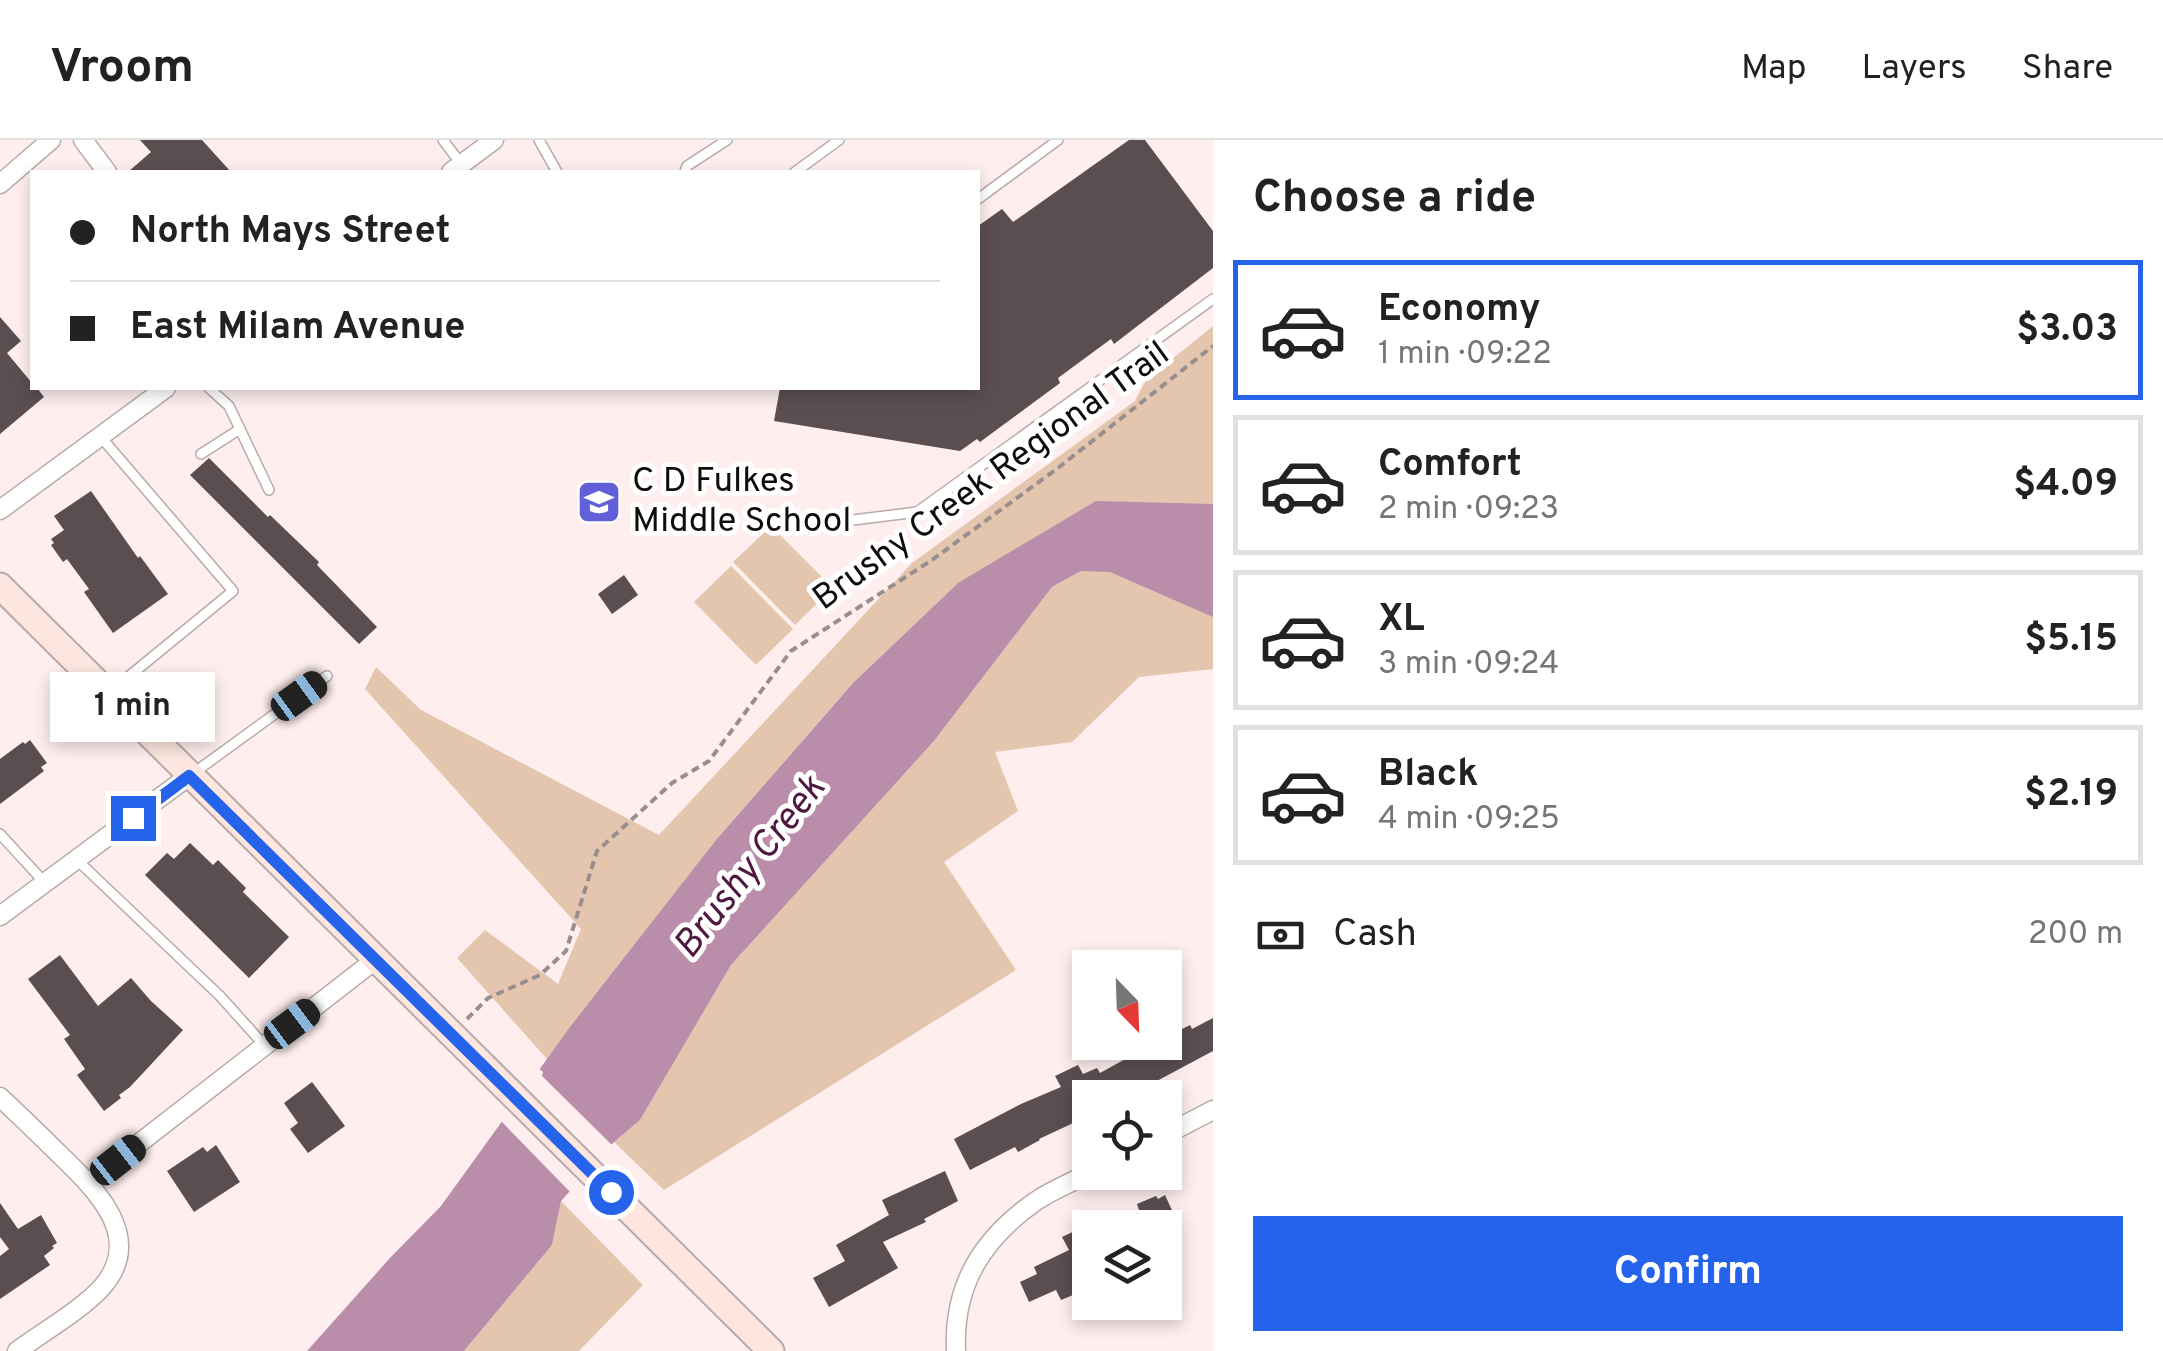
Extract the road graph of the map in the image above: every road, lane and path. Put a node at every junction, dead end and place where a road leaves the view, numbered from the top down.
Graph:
1 (52, 140) edge
2 (83, 140) edge
3 (443, 140) edge
4 (494, 140) edge
5 (539, 140) edge
6 (727, 140) edge
7 (839, 140) edge
8 (1058, 140) edge
9 (456, 168) edge
10 (106, 170) edge
11 (556, 170) edge
12 (686, 170) edge
13 (798, 170) edge
14 (0, 184) edge
15 (980, 198) edge
16 (1213, 299) edge
17 (1213, 346) edge
18 (163, 390) edge
19 (211, 390) edge
20 (240, 429) junction
21 (100, 436) junction
22 (200, 454) dead end
23 (270, 490) dead end
24 (0, 510) edge
25 (852, 520) dead end
26 (0, 586) edge
27 (326, 676) dead end
28 (107, 694) junction
29 (189, 776) junction
30 (0, 834) edge
31 (77, 860) junction
32 (45, 883) junction
33 (0, 916) edge
34 (375, 960) junction
35 (452, 1033) junction
36 (264, 1045) junction
37 (0, 1096) edge
38 (1213, 1110) edge
39 (1182, 1126) edge
40 (88, 1182) junction
41 (1072, 1182) edge
42 (17, 1351) edge
43 (771, 1351) edge
44 (956, 1351) edge

1 - 14 street
2 - 10 street
3 - 9 lane
4 - 9 street
5 - 11 lane
6 - 12 lane
7 - 13 lane
8 - 15 lane
16 - 25 lane
17 - 35 path, Brushy Creek Regional Trail
18 - 21 street
19 - 20 lane
20 - 22 lane
20 - 23 lane
21 - 24 street
21 - 28 lane
26 - 28 main road
27 - 29 lane
28 - 29 main road
29 - 31 street
29 - 34 main road
30 - 32 lane
31 - 32 street
31 - 36 lane
32 - 33 street
34 - 35 main road
34 - 36 street
35 - 43 main road
36 - 40 street
37 - 40 street
38 - 39 street
40 - 42 street
41 - 44 street

